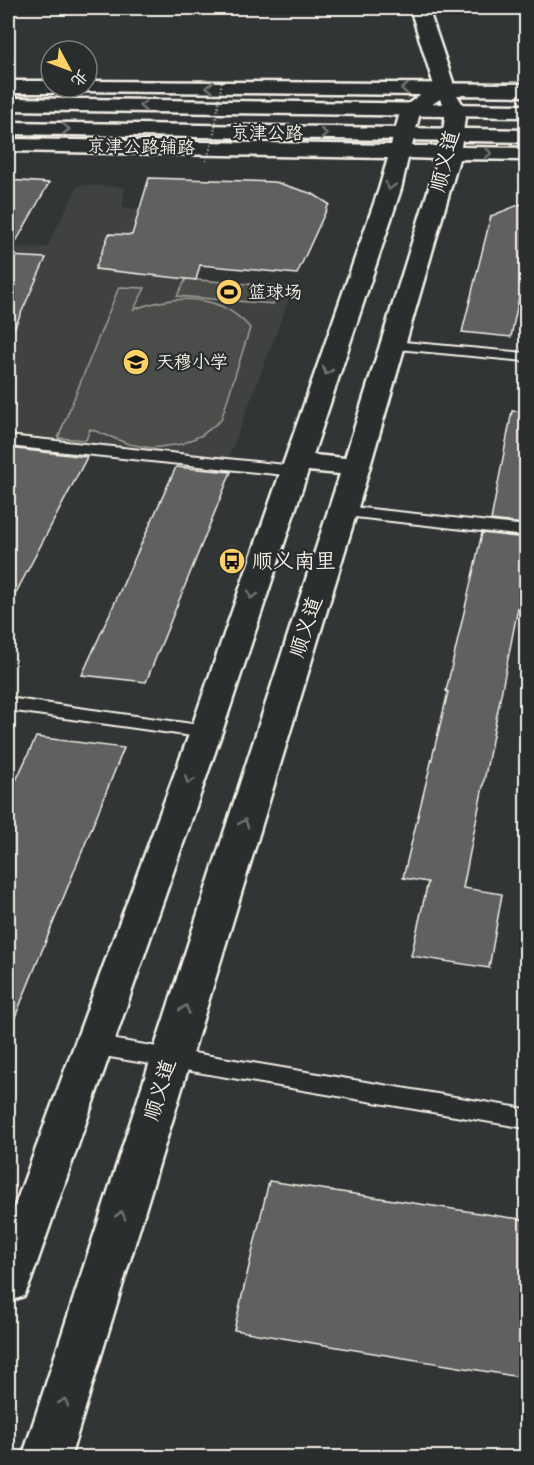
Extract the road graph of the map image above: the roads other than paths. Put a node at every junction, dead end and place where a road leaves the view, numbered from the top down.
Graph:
1 (420, 8) edge
2 (8, 87) edge
3 (39, 87) edge
4 (99, 87) edge
5 (443, 89) junction
6 (526, 90) edge
7 (8, 104) edge
8 (456, 110) junction
9 (526, 111) edge
10 (8, 128) edge
11 (405, 132) junction
12 (526, 136) edge
13 (452, 144) junction
14 (8, 145) edge
15 (526, 154) edge
16 (392, 345) junction
17 (526, 357) edge
18 (8, 441) edge
19 (295, 466) junction
20 (354, 467) junction
21 (343, 511) junction
22 (526, 531) edge
23 (8, 704) edge
24 (206, 732) junction
25 (92, 1045) junction
26 (170, 1058) junction
27 (526, 1119) edge
28 (8, 1283) edge
29 (46, 1458) edge

1 - 5 main road
2 - 3 main road
5 -> 4 main road
5 - 6 main road
5 - 8 main road, 顺义道
5 - 11 main road, 顺义道
11 -> 7 main road, 京津公路
8 - 9 main road, 京津公路
8 - 11 main road, 京津公路
8 - 13 main road, 顺义道
10 -> 11 main road, 京津公路
11 - 13 main road, 京津公路辅路
11 - 14 main road, 京津公路辅路
11 -> 19 main road
12 - 13 main road
13 -> 15 main road, 京津公路辅路
13 - 16 main road, 顺义道
16 - 17 lane
16 - 20 main road, 顺义道
18 - 19 lane
19 - 20 main road
19 -> 24 main road
20 - 21 main road, 顺义道
21 - 22 lane
26 -> 21 main road, 顺义道
23 - 24 lane
24 -> 25 main road
25 - 26 lane
25 - 28 main road
26 - 27 lane
29 -> 26 main road, 顺义道

